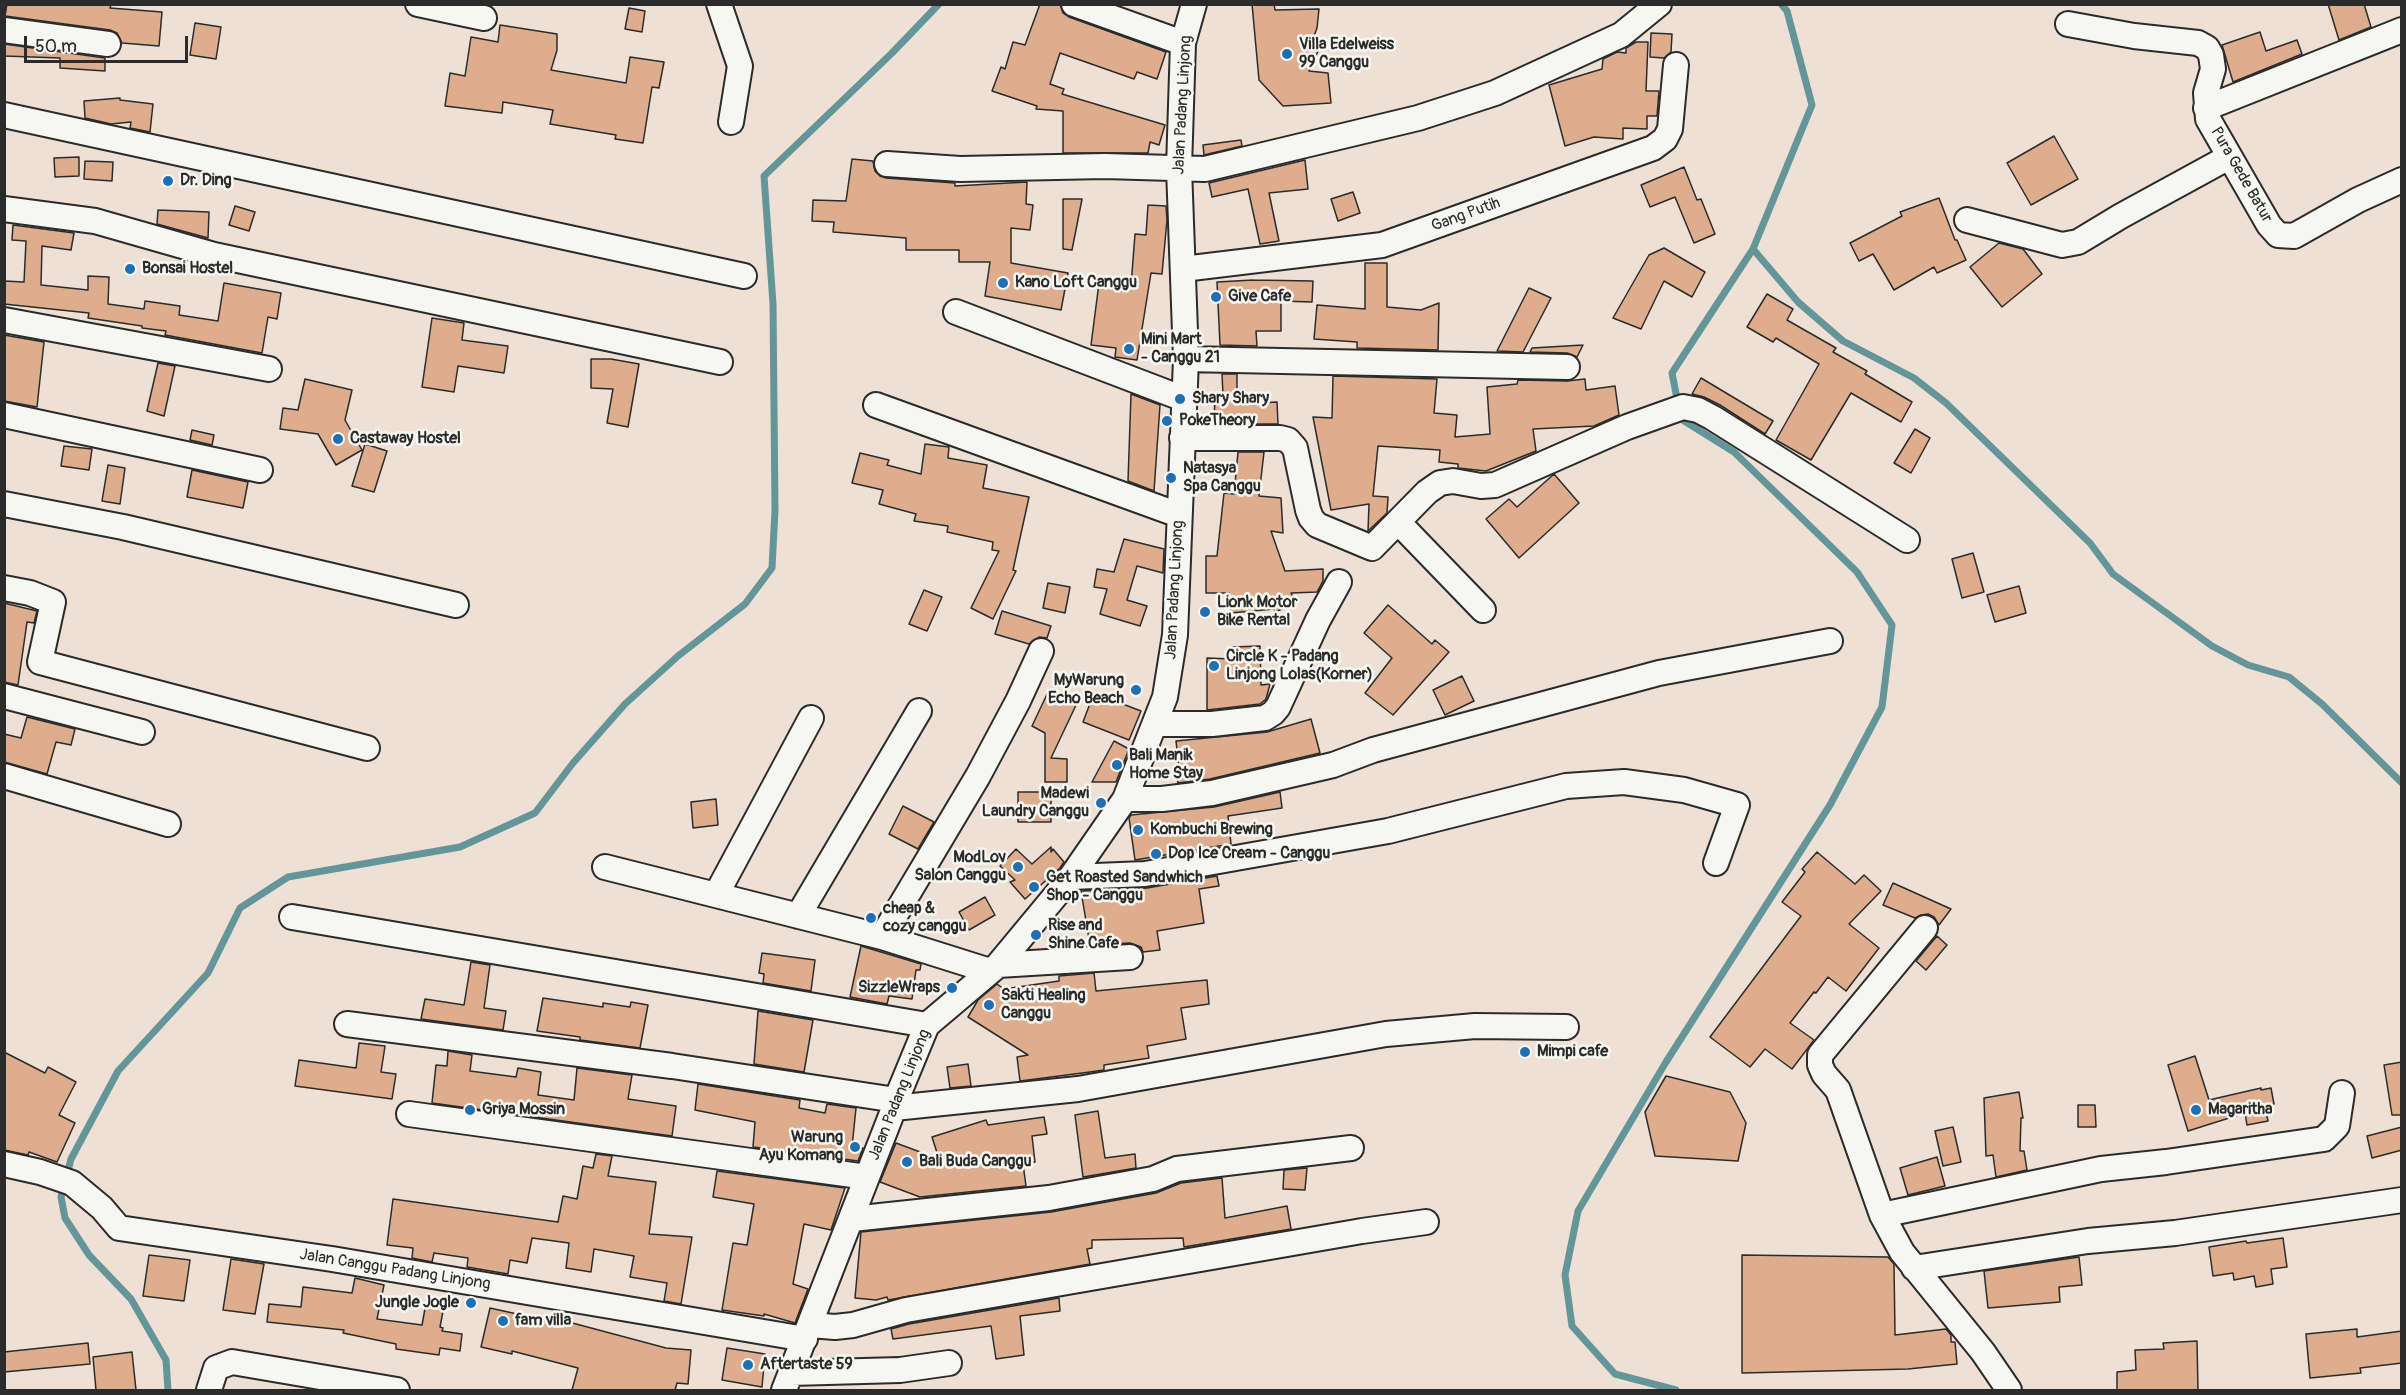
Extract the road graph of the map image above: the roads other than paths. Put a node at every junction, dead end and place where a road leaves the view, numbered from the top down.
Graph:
1 (418, 4) edge
2 (719, 4) edge
3 (1074, 4) edge
4 (1194, 4) edge
5 (1659, 4) edge
6 (484, 18) dead end
7 (2068, 24) dead end
8 (4, 30) edge
9 (2402, 30) edge
10 (1183, 43) junction
11 (108, 44) dead end
12 (1676, 65) dead end
13 (2206, 108) junction
14 (4, 115) edge
15 (731, 122) dead end
16 (2229, 157) junction
17 (887, 164) dead end
18 (1179, 168) junction
19 (2402, 180) edge
20 (4, 209) edge
21 (1967, 220) dead end
22 (1183, 269) junction
23 (744, 276) dead end
24 (956, 312) dead end
25 (4, 320) edge
26 (1186, 359) junction
27 (720, 362) dead end
28 (1568, 367) dead end
29 (269, 369) dead end
30 (1184, 399) junction
31 (876, 405) dead end
32 (4, 415) edge
33 (1182, 438) junction
34 (260, 470) dead end
35 (4, 504) edge
36 (1179, 515) junction
37 (1398, 522) junction
38 (1907, 540) dead end
39 (1339, 582) dead end
40 (4, 588) edge
41 (456, 605) dead end
42 (1483, 610) dead end
43 (1830, 641) dead end
44 (1041, 651) dead end
45 (4, 696) edge
46 (918, 711) dead end
47 (811, 718) dead end
48 (1155, 724) junction
49 (141, 732) dead end
50 (368, 748) dead end
51 (4, 776) edge
52 (1125, 799) junction
53 (168, 824) dead end
54 (1716, 863) dead end
55 (605, 867) dead end
56 (1071, 877) junction
57 (716, 895) junction
58 (798, 916) junction
59 (292, 917) dead end
60 (1925, 928) dead end
61 (882, 937) junction
62 (1130, 957) dead end
63 (994, 968) junction
64 (347, 1024) dead end
65 (927, 1025) junction
66 (1566, 1027) dead end
67 (2342, 1093) dead end
68 (895, 1104) junction
69 (409, 1114) dead end
70 (1351, 1148) dead end
71 (4, 1164) edge
72 (867, 1177) junction
73 (2402, 1200) edge
74 (1882, 1215) junction
75 (852, 1219) junction
76 (1426, 1222) dead end
77 (1914, 1268) junction
78 (807, 1332) junction
79 (949, 1363) dead end
80 (788, 1382) edge
81 (210, 1390) edge
82 (397, 1390) edge
83 (2009, 1390) edge

1 - 6 street
2 - 15 street
3 - 10 street
4 - 10 street, Jalan Padang Linjong
5 - 18 street
7 - 13 street, Pura Gede Batur
8 - 11 street
9 - 13 street
10 - 18 street, Jalan Padang Linjong
12 - 22 street, Gang Putih
13 - 16 street, Pura Gede Batur
14 - 23 street
16 - 19 street, Pura Gede Batur
16 - 21 street
17 - 18 street
18 - 22 street, Jalan Padang Linjong
20 - 27 street
22 - 26 street, Jalan Padang Linjong
24 - 30 street
25 - 29 street
26 - 28 street
26 - 30 street, Jalan Padang Linjong
30 - 33 street, Jalan Padang Linjong
31 - 36 street
32 - 34 street
33 - 36 street, Jalan Padang Linjong
33 - 37 street
35 - 41 street
36 - 48 street, Jalan Padang Linjong
37 - 38 street
37 - 42 street
39 - 48 street
40 - 50 street
43 - 52 street
44 - 61 street
45 - 49 street
46 - 58 street
47 - 57 street
48 - 52 street, Jalan Padang Linjong
51 - 53 street
52 - 56 street, Jalan Padang Linjong
54 - 56 street
55 - 57 street
56 - 63 street, Jalan Padang Linjong
57 - 58 street
58 - 61 street
59 - 65 street
60 - 74 street
61 - 63 street
62 - 63 street
63 - 65 street, Jalan Padang Linjong
64 - 68 street
65 - 68 street, Jalan Padang Linjong
66 - 68 street
67 - 74 street
68 - 72 street, Jalan Padang Linjong
69 - 72 street
70 - 75 street
71 - 78 street, Jalan Canggu Padang Linjong
72 - 75 street, Jalan Padang Linjong
73 - 77 street
74 - 77 street
75 - 78 street, Jalan Padang Linjong
76 - 78 street, Jalan Canggu Padang Linjong
77 - 83 street
78 - 80 street, Jalan Padang Linjong
79 - 80 street
81 - 82 street

